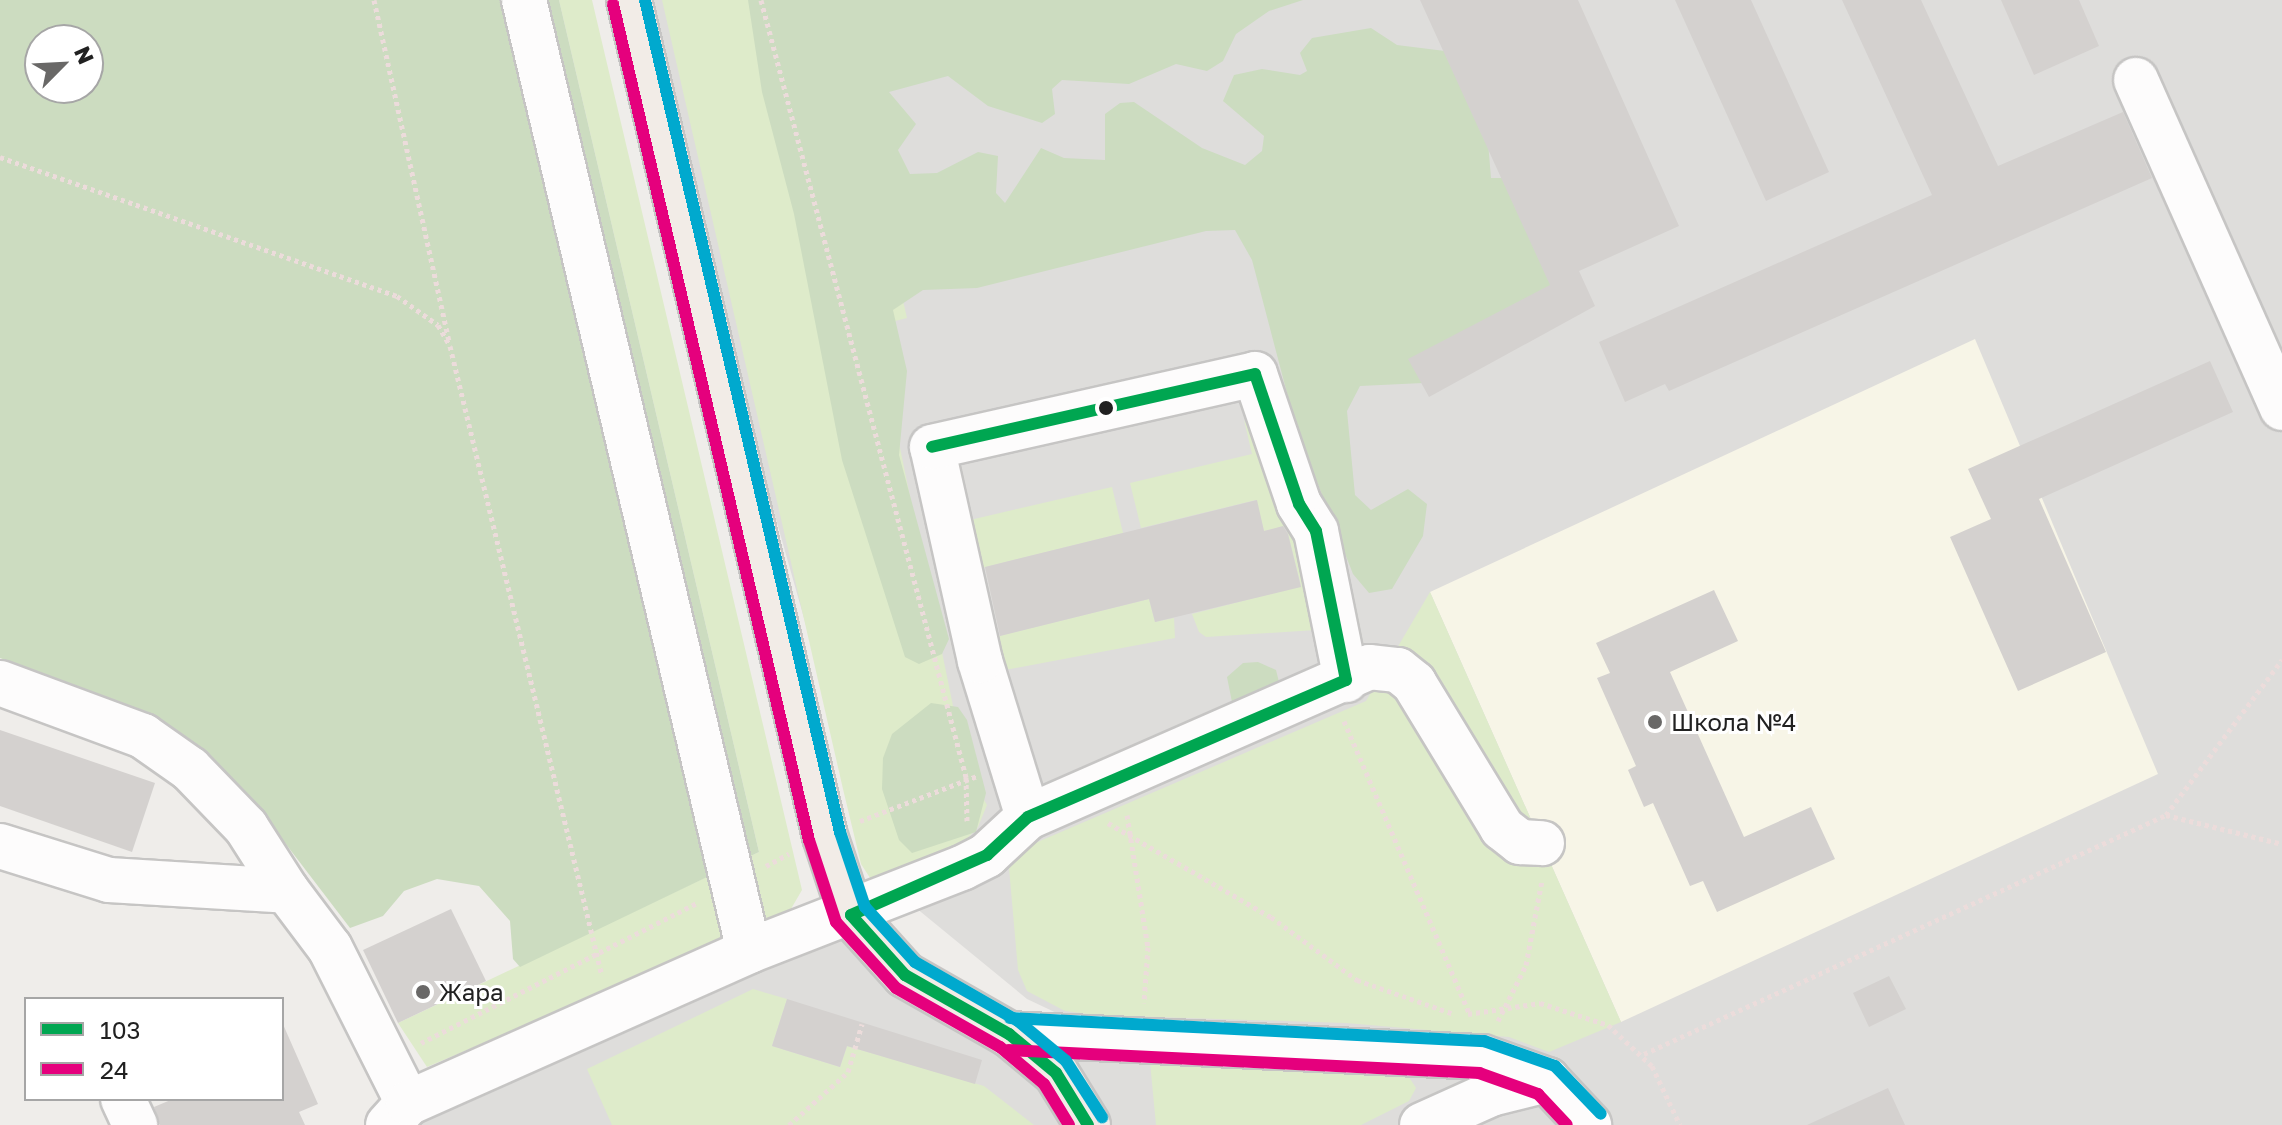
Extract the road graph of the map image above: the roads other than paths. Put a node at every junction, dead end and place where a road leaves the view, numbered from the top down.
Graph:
1 (524, 0) edge
2 (629, 0) edge
3 (2136, 80) dead end
4 (2282, 408) edge
5 (0, 683) edge
6 (1343, 697) junction
7 (1025, 799) junction
8 (0, 846) edge
9 (1542, 854) road end
10 (287, 891) junction
11 (851, 915) junction
12 (749, 951) junction
13 (1009, 1034) junction
14 (1547, 1080) junction
15 (124, 1101) edge
16 (398, 1114) edge
17 (135, 1125) edge
18 (1088, 1125) edge
19 (1422, 1125) edge
20 (1589, 1125) edge

1 - 12 street
2 - 11 main road
3 - 4 street
5 - 10 street
6 - 7 street
6 - 7 street
6 - 9 street
7 - 11 street
8 - 10 street
10 - 16 street
11 - 12 street
11 - 13 main road
12 - 16 street
13 - 14 street
13 - 18 main road
14 - 19 street
14 - 20 street
15 - 17 street

